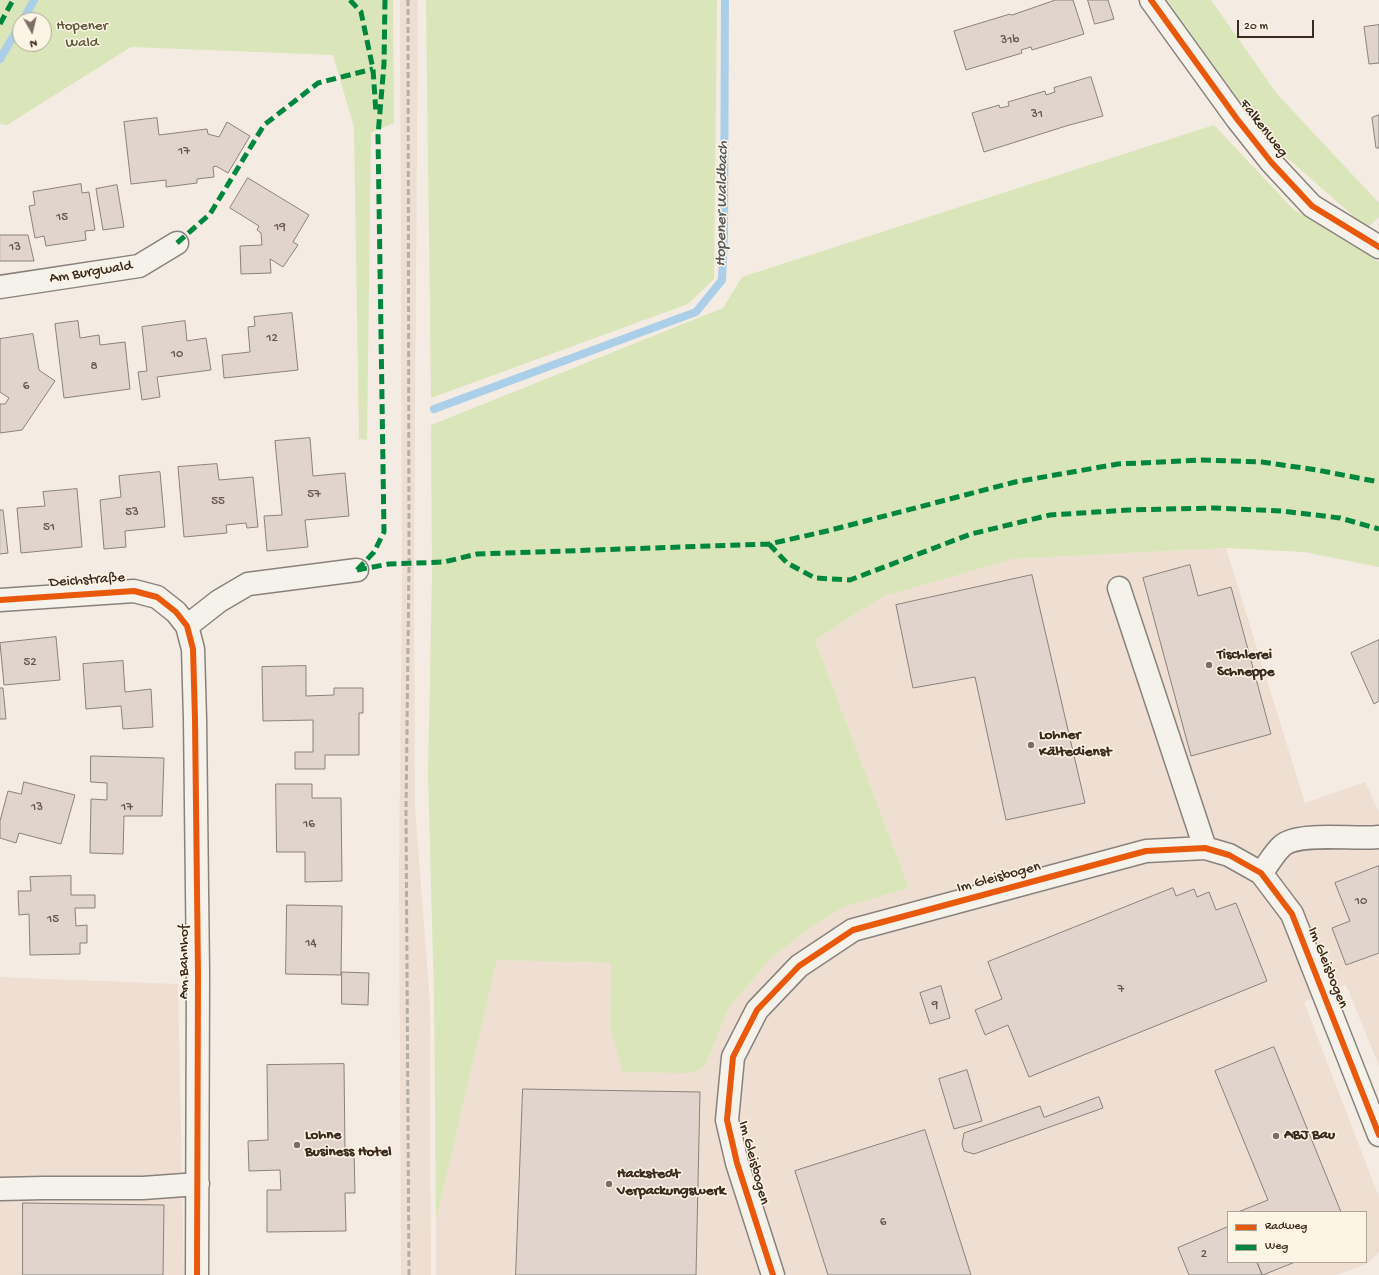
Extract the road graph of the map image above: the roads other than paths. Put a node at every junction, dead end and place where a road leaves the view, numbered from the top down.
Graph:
1 (1151, 0) edge
2 (177, 243) dead end
3 (1379, 247) edge
4 (0, 287) edge
5 (357, 570) dead end
6 (1119, 588) dead end
7 (0, 600) edge
8 (187, 626) junction
9 (193, 649) joint
10 (1379, 837) edge
11 (1205, 848) junction
12 (1261, 873) junction
13 (1379, 1134) edge
14 (198, 1184) junction
15 (0, 1189) edge
16 (197, 1275) edge
17 (773, 1275) edge

1 - 3 street, Falkenweg
2 - 4 street, Am Burgwald
5 - 8 street
6 - 11 street
7 - 8 street, Deichstraße
8 - 9 street, Deichstraße
9 - 14 street, Am Bahnhof
10 - 12 street
11 - 12 street, Im Gleisbogen
11 - 17 street, Im Gleisbogen
12 - 13 street, Im Gleisbogen
14 - 15 street
14 - 16 street, Am Bahnhof

